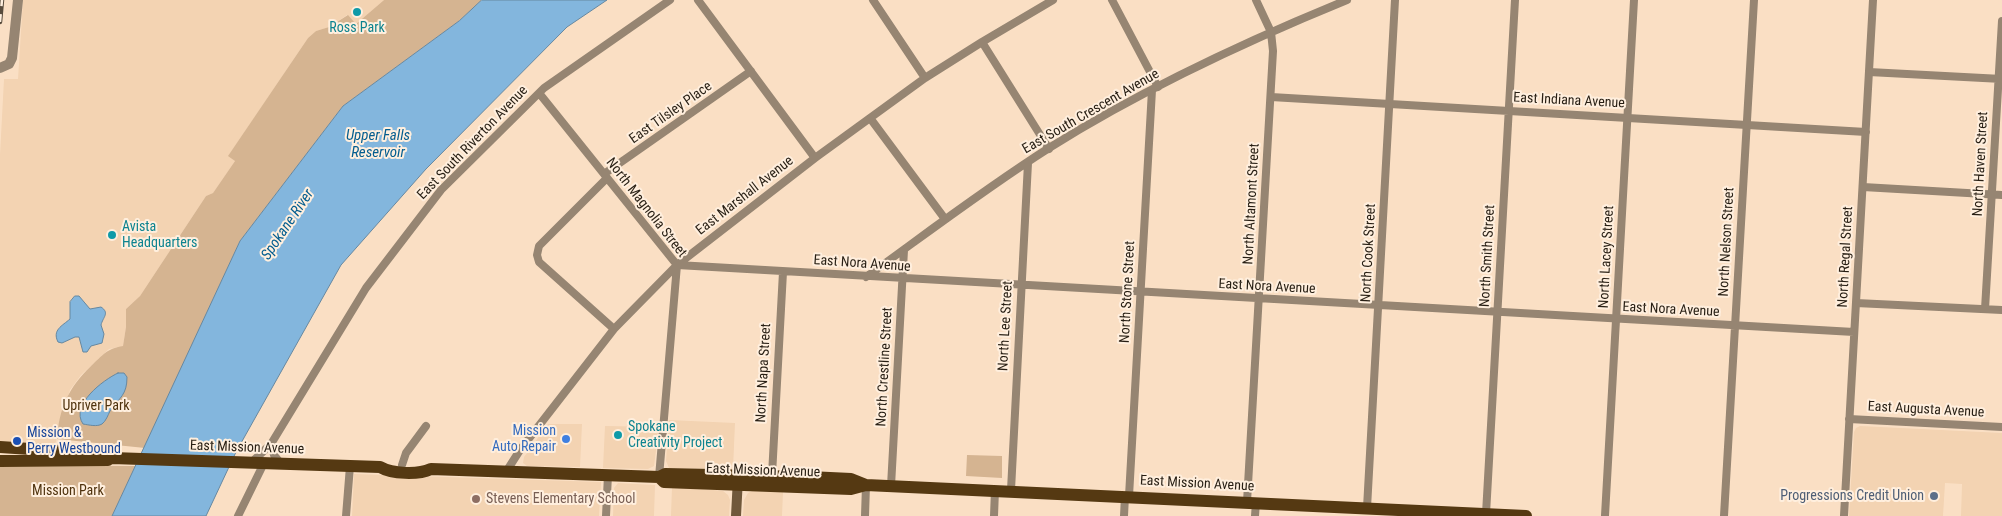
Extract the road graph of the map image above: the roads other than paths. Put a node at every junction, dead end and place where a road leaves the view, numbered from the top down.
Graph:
1 (18, 0) edge
2 (670, 0) edge
3 (698, 0) edge
4 (872, 0) edge
5 (1035, 0) edge
6 (1053, 0) edge
7 (1112, 0) edge
8 (1256, 0) edge
9 (1347, 0) edge
10 (1395, 0) edge
11 (1515, 0) edge
12 (1634, 0) edge
13 (1754, 0) edge
14 (1873, 0) edge
15 (1039, 8) junction
16 (2002, 21) edge
17 (1271, 32) junction
18 (982, 42) junction
19 (0, 68) edge
20 (751, 71) junction
21 (1869, 72) junction
22 (925, 78) junction
23 (2000, 79) edge
24 (1155, 88) junction
25 (539, 93) junction
26 (1272, 97) junction
27 (1390, 105) junction
28 (1509, 112) junction
29 (870, 118) junction
30 (1628, 118) junction
31 (1747, 124) junction
32 (1866, 132) junction
33 (1049, 149) junction
34 (815, 158) junction
35 (1028, 163) junction
36 (606, 176) junction
37 (1863, 188) junction
38 (1992, 195) junction
39 (2002, 195) edge
40 (945, 219) junction
41 (904, 250) junction
42 (678, 265) junction
43 (783, 272) junction
44 (866, 277) junction
45 (902, 279) junction
46 (1021, 286) junction
47 (1141, 292) junction
48 (1259, 300) junction
49 (1856, 303) junction
50 (1378, 306) junction
51 (1985, 309) junction
52 (2002, 310) edge
53 (1498, 312) junction
54 (1616, 320) junction
55 (1735, 326) junction
56 (614, 329) junction
57 (1854, 332) junction
58 (1849, 419) junction
59 (426, 426) dead end
60 (2002, 427) edge
61 (271, 444) junction
62 (0, 447) edge
63 (114, 458) junction
64 (0, 461) edge
65 (249, 463) junction
66 (264, 463) junction
67 (281, 464) junction
68 (402, 465) junction
69 (350, 466) junction
70 (380, 467) junction
71 (431, 469) junction
72 (506, 472) junction
73 (608, 475) junction
74 (772, 475) junction
75 (659, 477) junction
76 (738, 480) junction
77 (866, 485) junction
78 (891, 486) junction
79 (996, 490) junction
80 (1011, 490) junction
81 (1127, 496) junction
82 (1252, 502) junction
83 (1367, 508) junction
84 (1384, 512) edge
85 (1486, 514) junction
86 (238, 516) edge
87 (346, 516) edge
88 (606, 516) edge
89 (736, 516) edge
90 (865, 516) edge
91 (994, 516) edge
92 (1124, 516) edge
93 (1255, 516) edge
94 (1526, 516) edge
95 (1605, 516) edge
96 (1724, 516) edge
97 (1844, 516) edge

1 - 19 street
2 - 25 street, East South Riverton Avenue
3 - 20 street
4 - 22 street
5 - 15 street
6 - 15 street, East Marshall Avenue
7 - 24 street
8 - 17 street, North Altamont Street
9 - 17 street, East South Crescent Avenue
10 - 27 street, North Cook Street
11 - 28 street, North Smith Street
12 - 30 street, North Lacey Street
13 - 31 street, North Nelson Street
14 - 21 street, North Regal Street
15 - 18 street, East Marshall Avenue
16 - 23 street, North Haven Street
17 - 24 street, East South Crescent Avenue
17 - 26 street, North Altamont Street
18 - 22 street, East Marshall Avenue
18 - 33 street
20 - 34 street
20 - 36 street, East Tilsley Place
21 - 23 street
21 - 32 street, North Regal Street
22 - 29 street, East Marshall Avenue
23 - 38 street, North Haven Street
24 - 33 street, East South Crescent Avenue
24 - 47 street, North Stone Street
25 - 36 street, North Magnolia Street
25 - 61 street, East South Riverton Avenue
26 - 27 street, East Indiana Avenue
26 - 48 street, North Altamont Street
27 - 28 street, East Indiana Avenue
27 - 50 street, North Cook Street
28 - 30 street, East Indiana Avenue
28 - 53 street, North Smith Street
29 - 34 street, East Marshall Avenue
29 - 40 street
30 - 31 street, East Indiana Avenue
30 - 54 street, North Lacey Street
31 - 32 street, East Indiana Avenue
31 - 55 street, North Nelson Street
32 - 37 street, North Regal Street
33 - 35 street, East South Crescent Avenue
34 - 42 street, East Marshall Avenue
35 - 40 street, East South Crescent Avenue
35 - 46 street, North Lee Street
36 - 42 street, North Magnolia Street
36 - 56 street, East Tilsley Place
37 - 38 street
37 - 49 street, North Regal Street
38 - 39 street
38 - 51 street, North Haven Street
40 - 41 street, East South Crescent Avenue
41 - 44 street, East South Crescent Avenue
41 - 45 street, North Crestline Street
42 - 43 street, East Nora Avenue
42 - 56 street, East Marshall Avenue
42 - 75 street, North Magnolia Street
43 - 44 street, East Nora Avenue
43 - 74 street, North Napa Street
44 - 45 street, East Nora Avenue
45 - 46 street, East Nora Avenue
45 - 78 street, North Crestline Street
46 - 47 street, East Nora Avenue
46 - 80 street, North Lee Street
47 - 48 street, East Nora Avenue
47 - 81 street, North Stone Street
48 - 50 street, East Nora Avenue
48 - 82 street, North Altamont Street
49 - 51 street
49 - 57 street, North Regal Street
50 - 53 street, East Nora Avenue
50 - 83 street, North Cook Street
51 - 52 street
53 - 54 street, East Nora Avenue
53 - 85 street, North Smith Street
54 - 55 street, East Nora Avenue
54 - 95 street, North Lacey Street
55 - 57 street, East Nora Avenue
55 - 96 street, North Nelson Street
56 - 72 street, East Marshall Avenue
57 - 58 street, North Regal Street
58 - 60 street, East Augusta Avenue
58 - 97 street, North Regal Street
59 - 68 street
61 - 65 street, East South Riverton Avenue
61 - 67 street
62 - 63 main road, East Mission Avenue
63 - 64 main road, East Mission Avenue
63 - 65 main road, East Mission Avenue
65 - 66 main road, East Mission Avenue
66 - 67 main road, East Mission Avenue
66 - 86 street
67 - 69 main road, East Mission Avenue
68 - 70 main road, East Mission Avenue
68 - 71 main road, East Mission Avenue
69 - 70 main road, East Mission Avenue
69 - 87 street
70 - 71 main road, East Mission Avenue
71 - 72 main road, East Mission Avenue
72 - 73 main road, East Mission Avenue
73 - 75 main road, East Mission Avenue
73 - 88 street
74 - 76 main road, East Mission Avenue
74 - 77 main road, East Mission Avenue
75 - 76 main road, East Mission Avenue
76 - 77 main road, East Mission Avenue
76 - 89 main road
77 - 78 main road, East Mission Avenue
77 - 90 street
78 - 79 main road, East Mission Avenue
79 - 80 main road, East Mission Avenue
79 - 91 street
80 - 81 main road, East Mission Avenue
81 - 82 main road, East Mission Avenue
81 - 92 street, North Stone Street
82 - 83 main road, East Mission Avenue
82 - 93 street, North Altamont Street
83 - 84 main road, East Mission Avenue
84 - 85 main road, East Mission Avenue
85 - 94 main road, East Mission Avenue

